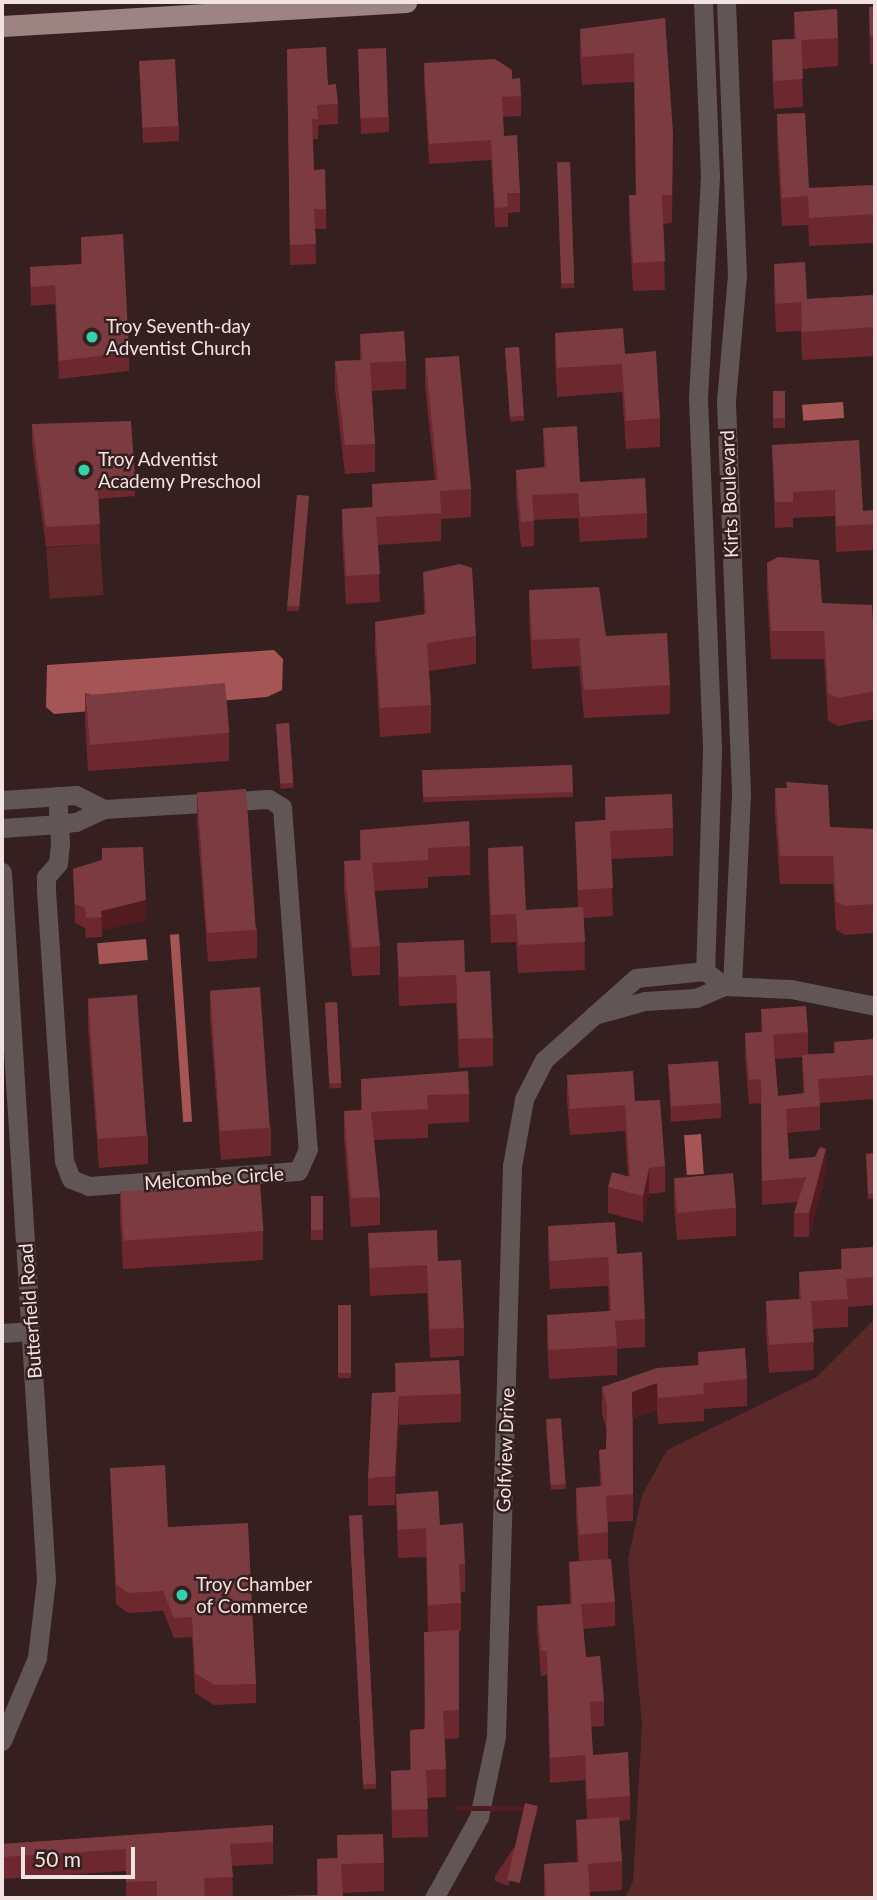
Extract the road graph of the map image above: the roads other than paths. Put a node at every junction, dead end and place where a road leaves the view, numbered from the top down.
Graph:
1 (407, 2) edge
2 (703, 2) edge
3 (726, 2) edge
4 (2, 26) edge
5 (57, 796) junction
6 (2, 800) edge
7 (104, 809) junction
8 (59, 824) junction
9 (2, 828) edge
10 (2, 873) edge
11 (705, 971) junction
12 (728, 986) junction
13 (875, 1006) edge
14 (593, 1016) junction
15 (7, 1051) edge
16 (31, 1332) junction
17 (2, 1333) edge
18 (2, 1741) edge
19 (434, 1898) edge

1 - 4 main road
2 - 11 street, Kirts Boulevard
3 - 12 street, Kirts Boulevard
5 - 6 street, Melcombe Circle
5 - 7 street, Melcombe Circle
5 - 8 street, Melcombe Circle
7 - 8 street, Melcombe Circle
7 - 8 street, Melcombe Circle
8 - 9 street, Melcombe Circle
10 - 15 street, Butterfield Road
11 - 12 street
11 - 14 street, Golfview Drive
12 - 13 street
12 - 14 street, Golfview Drive
14 - 19 street, Golfview Drive
15 - 16 street, Butterfield Road
16 - 17 street
16 - 18 street, Butterfield Road

